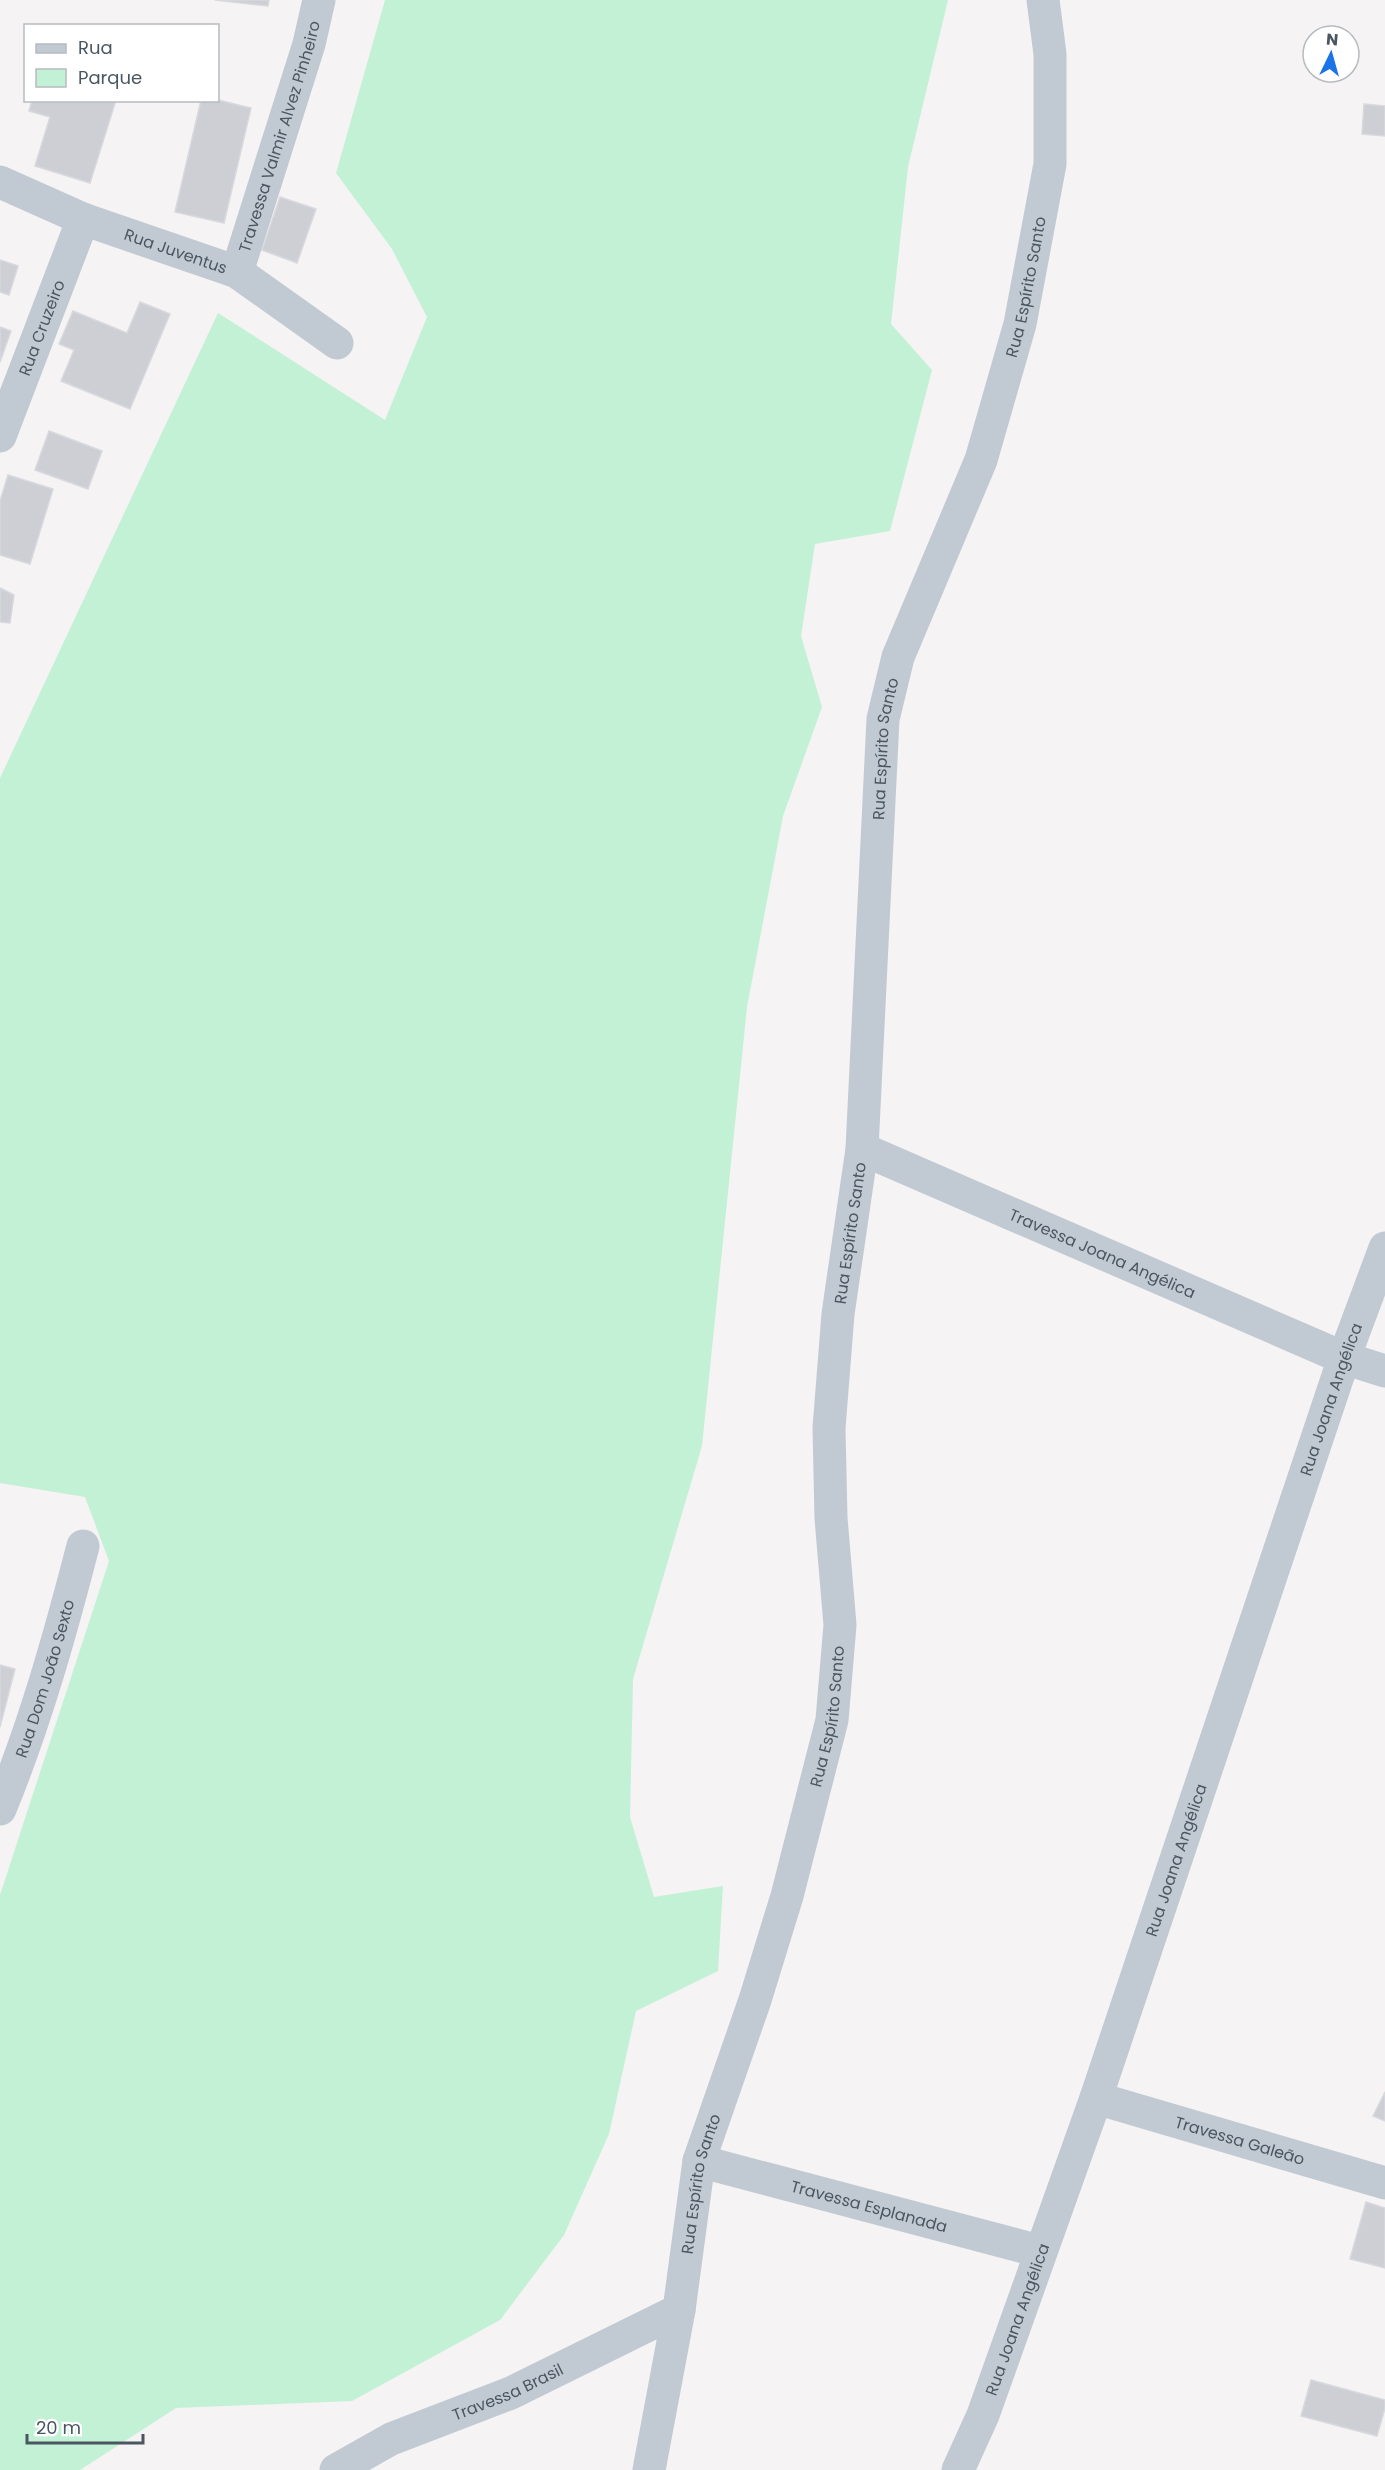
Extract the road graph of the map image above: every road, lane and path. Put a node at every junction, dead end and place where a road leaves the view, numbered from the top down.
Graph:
1 (319, 0) edge
2 (1043, 0) edge
3 (0, 182) edge
4 (83, 219) junction
5 (237, 272) junction
6 (338, 343) dead end
7 (0, 436) edge
8 (862, 1149) junction
9 (1385, 1248) edge
10 (1344, 1358) junction
11 (1385, 1371) edge
12 (83, 1546) dead end
13 (0, 1809) edge
14 (1096, 2098) junction
15 (699, 2161) junction
16 (1385, 2182) edge
17 (1040, 2251) junction
18 (679, 2310) junction
19 (336, 2470) edge
20 (649, 2470) edge
21 (957, 2470) edge

1 - 5 street, Travessa Valmir Alvez Pinheiro
2 - 8 street, Rua Espírito Santo
3 - 4 street, Rua Juventus
4 - 5 street, Rua Juventus
4 - 7 street, Rua Cruzeiro
5 - 6 street, Rua Juventus
8 - 10 street, Travessa Joana Angélica
8 - 15 street, Rua Espírito Santo
9 - 10 street, Rua Joana Angélica
10 - 11 street, Travessa Joana Angélica
10 - 14 street, Rua Joana Angélica
12 - 13 street, Rua Dom João Sexto
14 - 16 street, Travessa Galeão
14 - 17 street, Rua Joana Angélica
15 - 17 street, Travessa Esplanada
15 - 18 street, Rua Espírito Santo
17 - 21 street, Rua Joana Angélica
18 - 19 street, Travessa Brasil
18 - 20 street, Rua Espírito Santo

